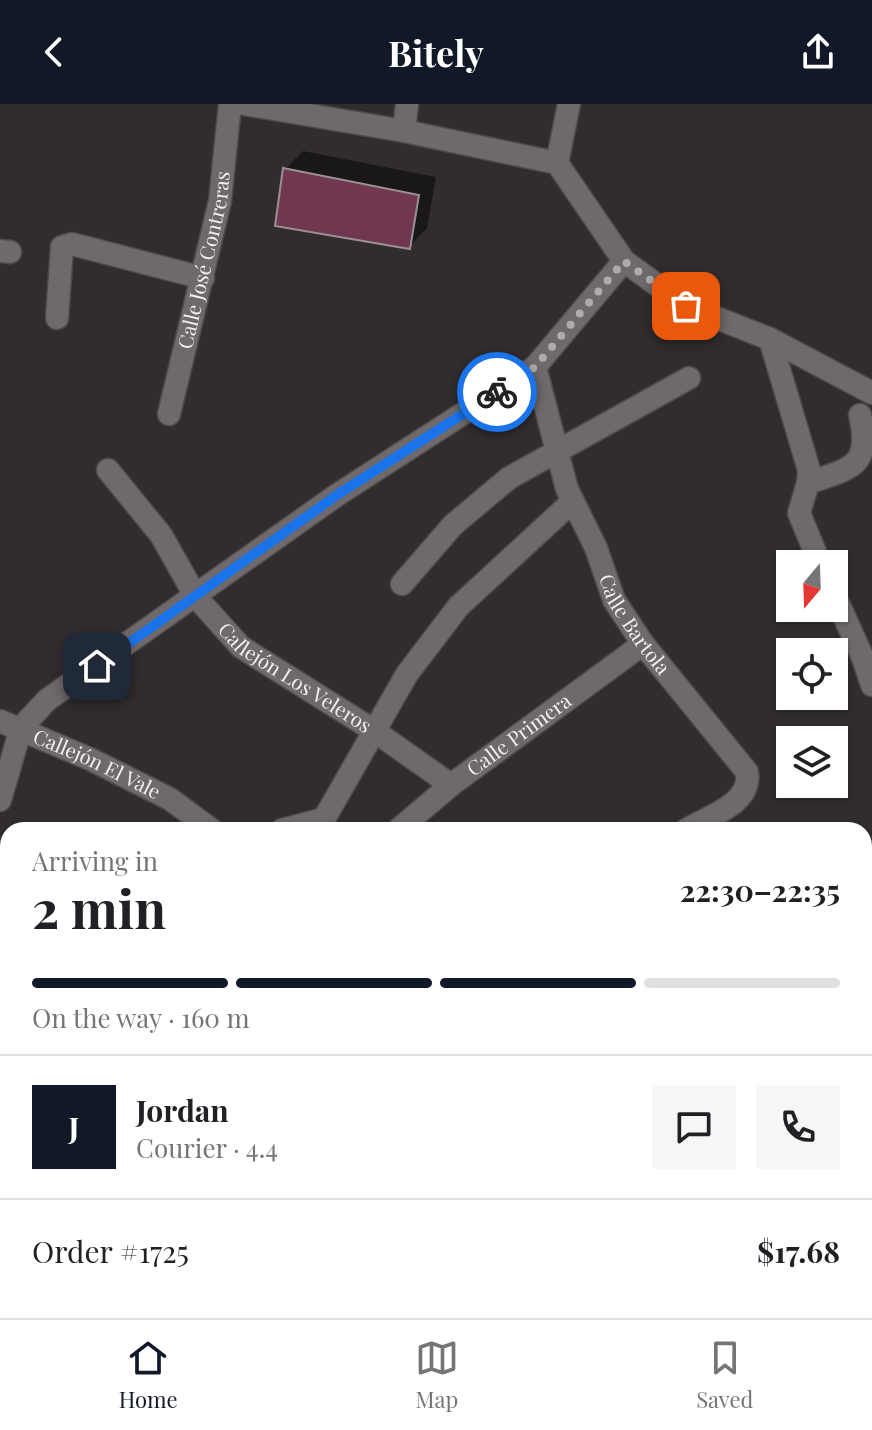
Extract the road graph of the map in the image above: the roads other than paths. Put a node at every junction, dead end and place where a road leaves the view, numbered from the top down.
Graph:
1 (230, 104) edge
2 (244, 104) edge
3 (407, 104) edge
4 (569, 104) edge
5 (404, 131) junction
6 (557, 163) junction
7 (624, 261) junction
8 (203, 278) junction
9 (57, 318) dead end
10 (770, 339) junction
11 (535, 367) junction
12 (689, 378) dead end
13 (872, 393) edge
14 (169, 414) dead end
15 (860, 415) dead end
16 (557, 450) junction
17 (108, 470) dead end
18 (808, 483) junction
19 (573, 501) junction
20 (814, 550) edge
21 (402, 584) dead end
22 (196, 597) junction
23 (847, 622) edge
24 (643, 644) junction
25 (872, 685) edge
26 (11, 725) edge
27 (373, 730) junction
28 (451, 785) junction
29 (0, 800) edge
30 (201, 822) edge
31 (313, 822) edge
32 (407, 822) edge
33 (700, 822) edge

1 - 8 street, Calle José Contreras
2 - 5 street
3 - 5 street
4 - 6 street
5 - 6 street
6 - 7 street
7 - 10 street
7 - 11 street
8 - 9 street
8 - 14 street, Calle José Contreras
10 - 13 street
10 - 18 street
11 - 16 street, Calle Bartola
11 - 22 street
12 - 16 street
15 - 18 street
16 - 19 street, Calle Bartola
16 - 21 street
17 - 22 street, Callejón Los Veleros
18 - 20 street
19 - 24 street, Calle Bartola
19 - 27 street
22 - 26 street
22 - 27 street, Callejón Los Veleros
23 - 25 street
24 - 28 street, Calle Primera
24 - 33 street, Calle Bartola
26 - 29 street
26 - 30 street, Callejón El Vale
27 - 28 street, Callejón Los Veleros
27 - 31 street
28 - 32 street, Calle Primera

